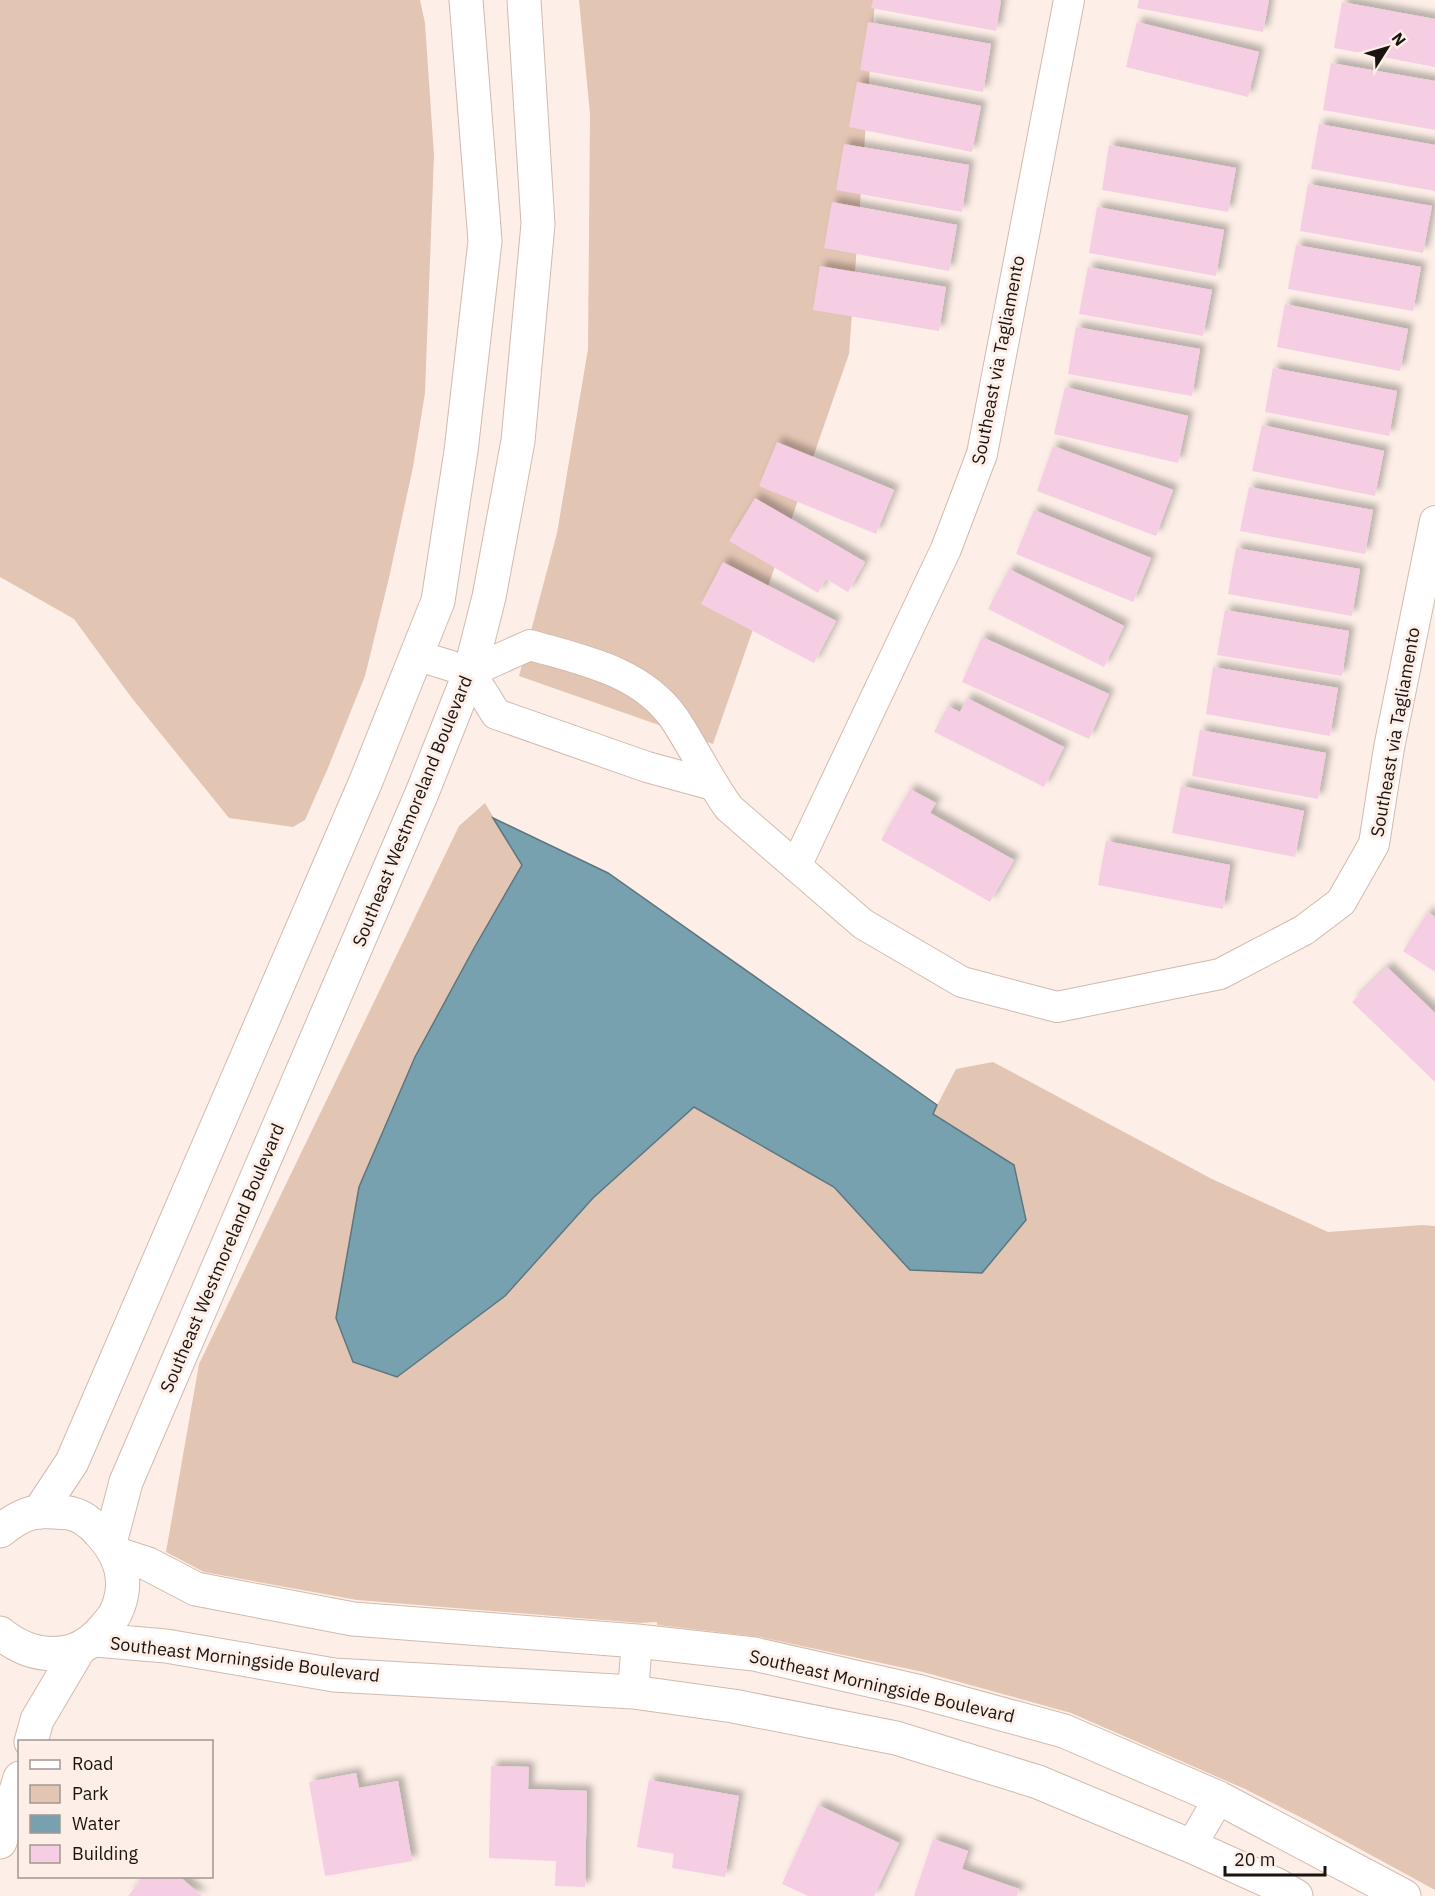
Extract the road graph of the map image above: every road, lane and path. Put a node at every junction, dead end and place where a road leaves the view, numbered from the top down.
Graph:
1 (466, 0) edge
2 (524, 0) edge
3 (1069, 0) edge
4 (1435, 521) edge
5 (416, 655) junction
6 (470, 672) junction
7 (712, 785) junction
8 (796, 866) junction
9 (39, 1512) junction
10 (0, 1531) edge
11 (113, 1549) junction
12 (0, 1633) edge
13 (637, 1641) junction
14 (87, 1644) junction
15 (633, 1692) junction
16 (32, 1740) edge
17 (18, 1784) edge
18 (1219, 1798) junction
19 (0, 1842) edge
20 (1191, 1846) junction
21 (1296, 1896) edge
22 (1404, 1896) edge

1 - 5 street
2 - 6 street, Southeast Westmoreland Boulevard
3 - 8 street, Southeast via Tagliamento
4 - 8 street, Southeast via Tagliamento
5 - 6 street
5 - 9 street
6 - 7 street
6 - 7 street, Southeast via Tagliamento
6 - 11 street, Southeast Westmoreland Boulevard
7 - 8 street, Southeast via Tagliamento
9 - 10 street
9 - 11 street
11 - 13 street, Southeast Morningside Boulevard
11 - 14 street
12 - 14 street, Southeast Morningside Boulevard
13 - 15 street
13 - 18 street, Southeast Morningside Boulevard
14 - 15 street, Southeast Morningside Boulevard
14 - 16 street
15 - 20 street, Southeast Morningside Boulevard
17 - 19 street
18 - 20 street
18 - 22 street, Southeast Morningside Boulevard
20 - 21 street, Southeast Morningside Boulevard

